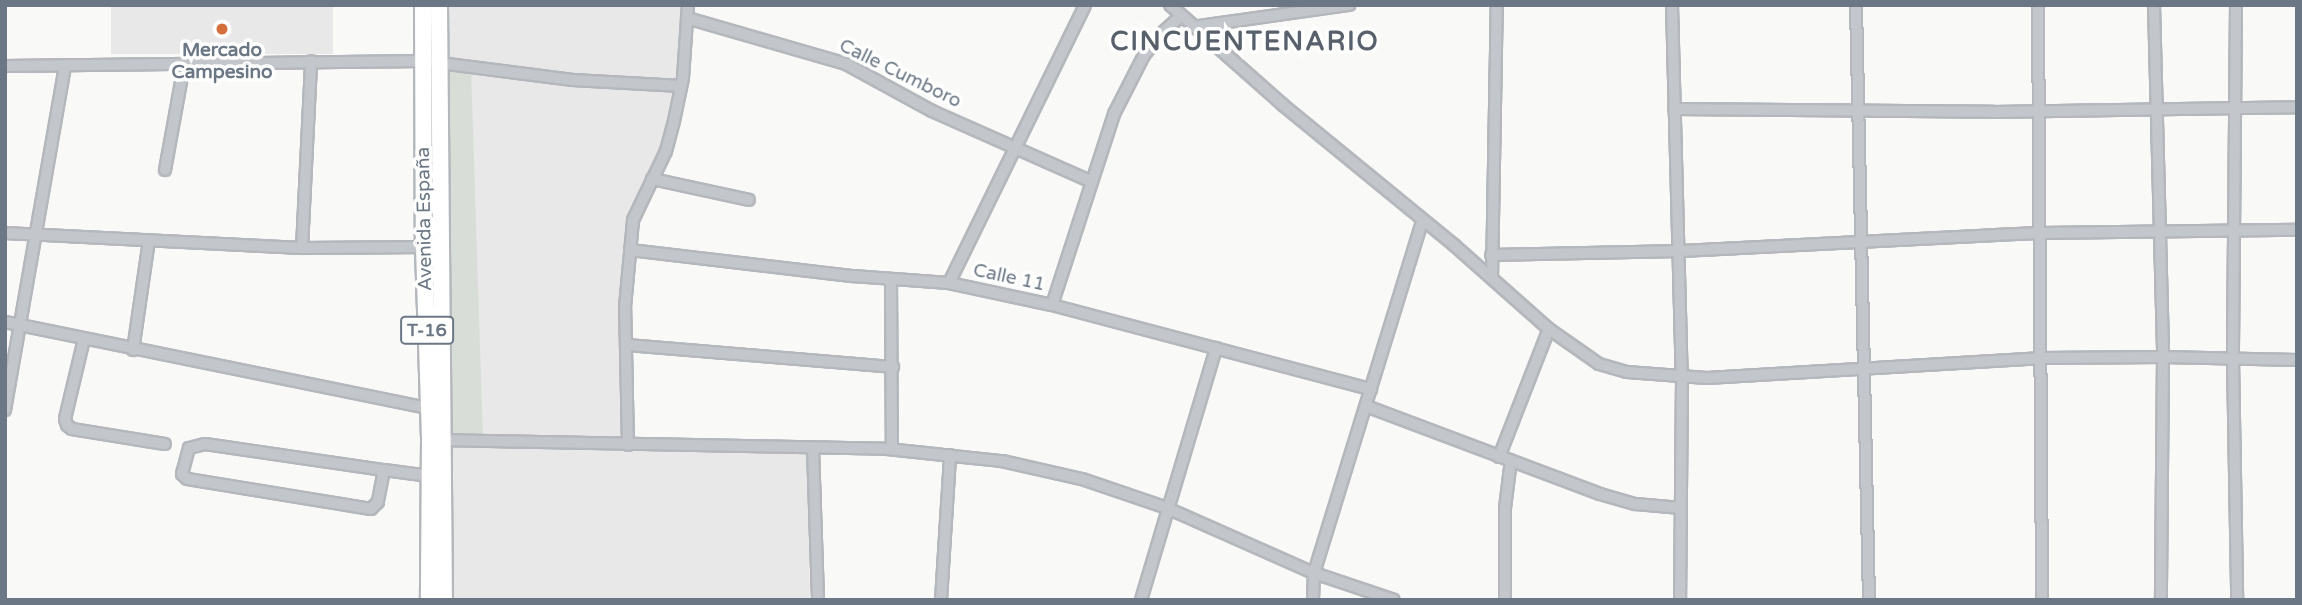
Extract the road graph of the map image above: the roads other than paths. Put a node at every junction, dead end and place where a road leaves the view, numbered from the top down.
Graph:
1 (423, 5) edge
2 (439, 5) edge
3 (688, 5) edge
4 (1084, 5) edge
5 (1170, 5) edge
6 (1349, 5) edge
7 (1497, 5) edge
8 (1672, 5) edge
9 (1856, 5) edge
10 (2038, 5) edge
11 (2154, 5) edge
12 (2236, 5) edge
13 (1320, 7) edge
14 (687, 18) junction
15 (1180, 18) junction
16 (1192, 27) junction
17 (311, 61) junction
18 (432, 62) junction
19 (65, 65) junction
20 (184, 65) junction
21 (5, 66) edge
22 (681, 86) junction
23 (2235, 107) junction
24 (2297, 107) edge
25 (2157, 108) junction
26 (1674, 109) junction
27 (1859, 111) junction
28 (2038, 111) junction
29 (1016, 148) junction
30 (165, 170) dead end
31 (652, 179) junction
32 (1090, 181) junction
33 (749, 200) dead end
34 (1422, 222) junction
35 (2233, 230) junction
36 (2297, 230) edge
37 (2159, 231) junction
38 (5, 233) edge
39 (2039, 233) junction
40 (36, 235) junction
41 (149, 240) junction
42 (1862, 241) junction
43 (432, 247) junction
44 (302, 248) junction
45 (630, 250) junction
46 (1681, 251) junction
47 (1491, 255) junction
48 (1492, 278) junction
49 (891, 279) junction
50 (949, 283) junction
51 (1052, 305) junction
52 (5, 322) edge
53 (22, 326) junction
54 (1549, 329) junction
55 (84, 339) junction
56 (626, 345) junction
57 (1216, 348) junction
58 (133, 350) junction
59 (2163, 356) junction
60 (2039, 358) junction
61 (2233, 359) junction
62 (2297, 360) edge
63 (893, 367) junction
64 (1865, 367) junction
65 (1682, 378) junction
66 (1371, 390) junction
67 (1366, 405) junction
68 (6, 407) edge
69 (429, 408) junction
70 (437, 440) junction
71 (165, 444) dead end
72 (628, 445) junction
73 (813, 448) junction
74 (892, 449) junction
75 (950, 456) junction
76 (1499, 457) junction
77 (1511, 460) junction
78 (384, 470) junction
79 (430, 476) junction
80 (1167, 508) junction
81 (1681, 508) junction
82 (1314, 573) junction
83 (429, 600) edge
84 (444, 600) edge
85 (818, 600) edge
86 (942, 600) edge
87 (1141, 600) edge
88 (1313, 600) edge
89 (1394, 600) edge
90 (1505, 600) edge
91 (1680, 600) edge
92 (1869, 600) edge
93 (2042, 600) edge
94 (2161, 600) edge
95 (2237, 600) edge

1 - 18 highway, Avenida España / T-16
2 - 18 highway, Avenida España / T-16
3 - 14 street
4 - 29 street
5 - 15 street
6 - 13 street
7 - 47 street
8 - 26 street
9 - 27 street
10 - 28 street
11 - 25 street
12 - 23 street
13 - 16 street
14 - 22 street
14 - 29 street, Calle Cumboro
15 - 16 street
15 - 32 street
16 - 34 street
17 - 18 street
17 - 20 street
17 - 44 street
18 - 22 street
18 - 43 highway, Avenida España / T-16
19 - 20 street
19 - 21 street
19 - 40 street
20 - 30 street
22 - 31 street
23 - 24 street
23 - 25 street
23 - 35 street
25 - 28 street
25 - 37 street
26 - 27 street
26 - 46 street
27 - 28 street
27 - 42 street
28 - 39 street
29 - 32 street, Calle Cumboro
29 - 50 street
31 - 33 street
31 - 45 street
32 - 51 street
34 - 48 street
34 - 66 street
35 - 36 street
35 - 37 street
35 - 61 street
37 - 39 street
37 - 59 street
38 - 40 street
39 - 42 street
39 - 60 street
40 - 41 street
40 - 53 street
41 - 44 street
41 - 58 street
42 - 46 street
42 - 64 street
43 - 44 street
43 - 69 highway, Avenida España / T-16
43 - 70 highway, Avenida España / T-16
45 - 49 street, Calle 11
45 - 56 street
46 - 47 street
46 - 65 street
47 - 48 street
48 - 54 street
49 - 50 street, Calle 11
49 - 63 street
50 - 51 street, Calle 11
51 - 57 street, Calle 11
52 - 53 street
53 - 55 street
53 - 68 street
54 - 65 street
54 - 76 street
55 - 58 street
55 - 71 street
56 - 63 street
56 - 72 street
57 - 66 street, Calle 11
57 - 80 street
58 - 69 street
59 - 60 street
59 - 61 street
59 - 94 street
60 - 64 street
60 - 93 street
61 - 62 street
61 - 95 street
63 - 74 street
64 - 65 street
64 - 92 street
65 - 81 street
66 - 67 street
67 - 76 street
67 - 82 street
69 - 70 highway, Avenida España / T-16
70 - 72 street
70 - 79 highway, Avenida España / T-16
70 - 84 highway, Avenida España / T-16
72 - 73 street
73 - 74 street
73 - 85 street
74 - 75 street
75 - 80 street
75 - 86 street
76 - 77 street
77 - 81 street
77 - 90 street
78 - 78 street
78 - 79 street
79 - 83 highway, Avenida España / T-16
80 - 82 street
80 - 87 street
81 - 91 street
82 - 88 street
82 - 89 street

